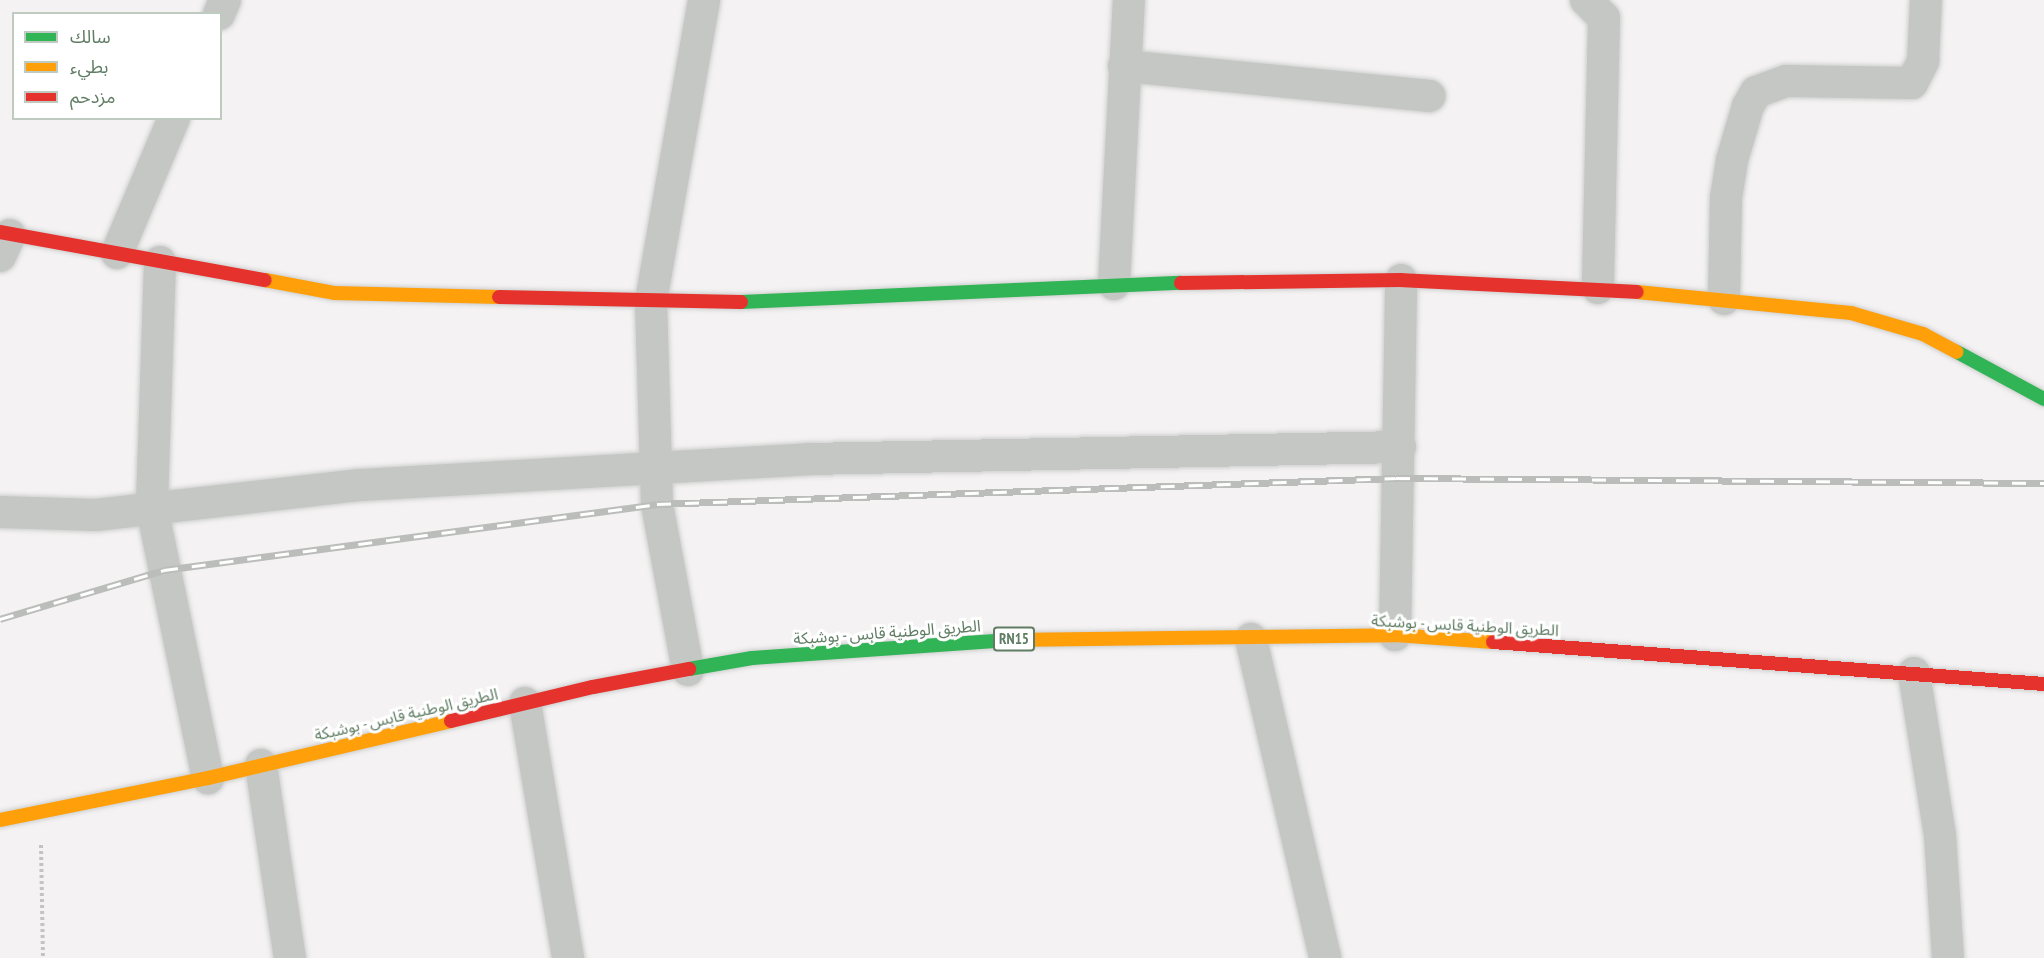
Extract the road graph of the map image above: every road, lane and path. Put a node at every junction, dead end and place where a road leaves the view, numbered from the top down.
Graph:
1 (704, 0) edge
2 (1129, 0) edge
3 (1926, 0) edge
4 (1599, 6) edge
5 (1124, 66) junction
6 (1430, 96) dead end
7 (173, 120) edge
8 (3, 241) edge
9 (117, 253) junction
10 (160, 262) junction
11 (1401, 280) junction
12 (1114, 284) junction
13 (1598, 288) junction
14 (1724, 299) junction
15 (651, 301) junction
16 (2044, 399) edge
17 (1400, 447) junction
18 (656, 467) junction
19 (152, 508) junction
20 (0, 512) edge
21 (1395, 635) junction
22 (1251, 639) junction
23 (688, 670) junction
24 (1914, 673) junction
25 (2044, 684) edge
26 (525, 703) junction
27 (261, 765) junction
28 (208, 778) junction
29 (40, 810) junction
30 (0, 820) edge
31 (43, 958) edge
32 (290, 958) edge
33 (568, 958) edge
34 (1325, 958) edge
35 (1948, 958) edge

1 - 15 street
2 - 5 street
3 - 14 street
4 - 13 street
5 - 6 street
5 - 12 street
7 - 9 street
8 - 9 main road
9 - 10 main road
10 - 15 main road
10 - 19 street
11 - 12 main road
11 - 13 main road
11 - 17 street
12 - 15 main road
13 - 14 main road
14 - 16 main road
15 - 18 street
17 - 18 street
17 - 21 street
18 - 19 street
18 - 23 street
19 - 20 street
19 - 28 street
21 - 22 main road, الطريق الوطنية قابس - بوشبكة / RN15
21 - 24 main road, الطريق الوطنية قابس - بوشبكة / RN15
22 - 23 main road, الطريق الوطنية قابس - بوشبكة / RN15
22 - 34 street
23 - 26 main road, الطريق الوطنية قابس - بوشبكة / RN15
24 - 25 main road, الطريق الوطنية قابس - بوشبكة / RN15
24 - 35 street
26 - 27 main road, الطريق الوطنية قابس - بوشبكة / RN15
26 - 33 street
27 - 28 main road, الطريق الوطنية قابس - بوشبكة / RN15
27 - 32 street
28 - 29 main road, الطريق الوطنية قابس - بوشبكة / RN15
29 - 30 main road, الطريق الوطنية قابس - بوشبكة / RN15
29 - 31 path

